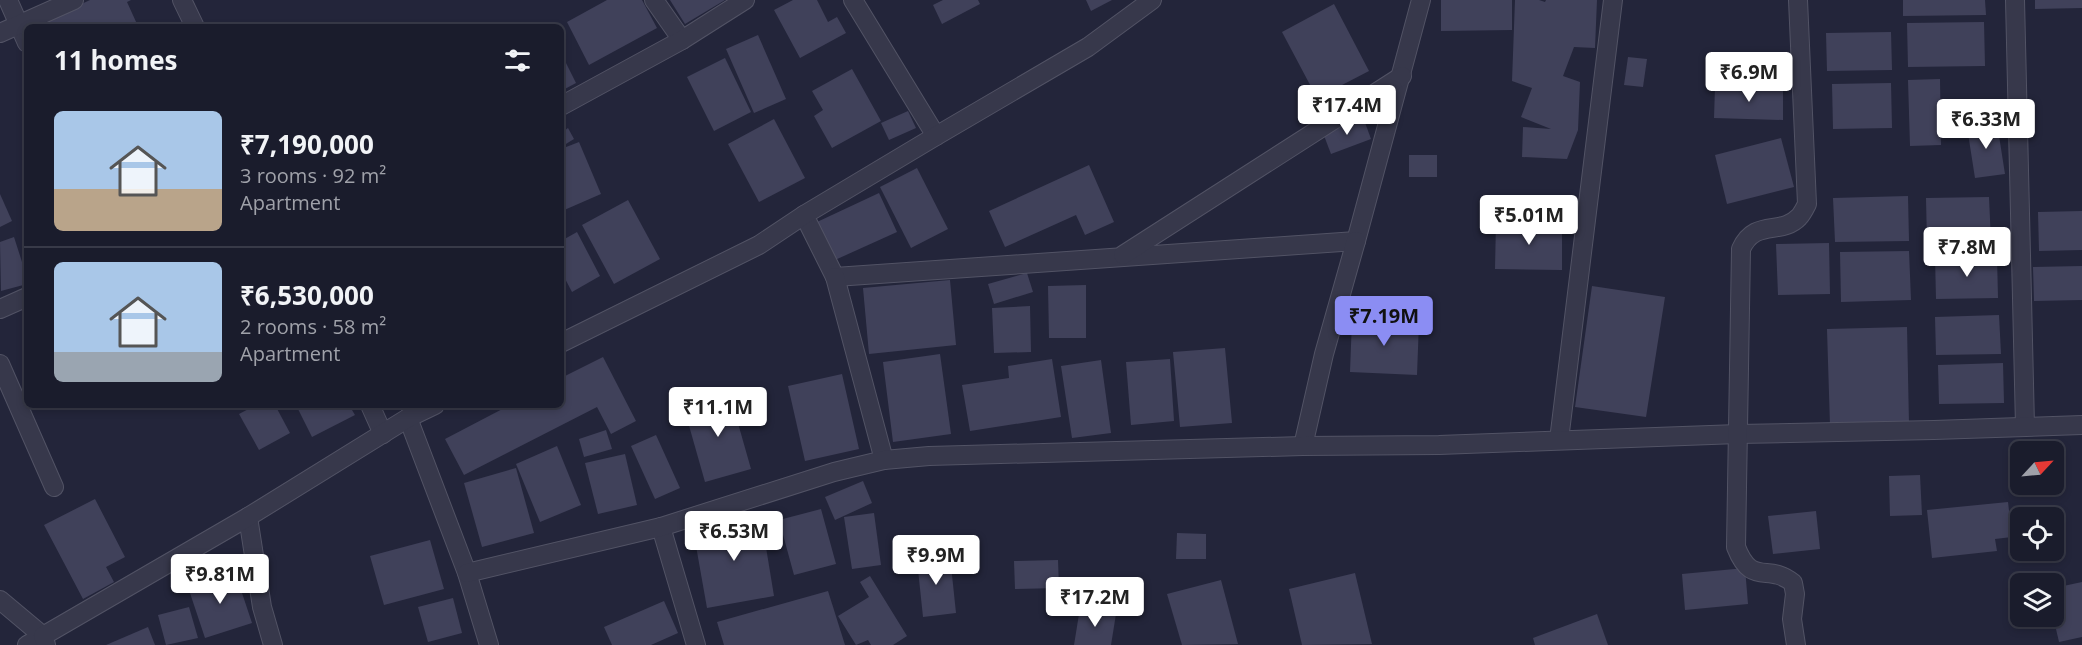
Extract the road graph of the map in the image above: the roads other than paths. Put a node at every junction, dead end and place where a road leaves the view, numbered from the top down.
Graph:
1 (8, 0) edge
2 (74, 0) edge
3 (182, 0) edge
4 (654, 0) edge
5 (745, 0) edge
6 (853, 0) edge
7 (1152, 0) edge
8 (1421, 0) edge
9 (1613, 0) edge
10 (1798, 0) edge
11 (2015, 0) edge
12 (19, 24) junction
13 (194, 24) edge
14 (0, 33) edge
15 (24, 36) edge
16 (682, 40) junction
17 (1402, 76) junction
18 (564, 104) edge
19 (936, 136) junction
20 (804, 216) junction
21 (1356, 241) junction
22 (1119, 257) junction
23 (835, 277) junction
24 (24, 298) edge
25 (0, 309) edge
26 (564, 342) edge
27 (0, 364) edge
28 (371, 408) edge
29 (429, 408) edge
30 (408, 418) junction
31 (2082, 425) edge
32 (2025, 426) junction
33 (383, 434) junction
34 (1738, 434) junction
35 (1559, 440) junction
36 (1303, 446) junction
37 (884, 460) junction
38 (54, 487) dead end
39 (248, 517) junction
40 (661, 527) junction
41 (467, 573) junction
42 (0, 600) edge
43 (39, 642) edge
44 (273, 645) edge
45 (489, 645) edge
46 (696, 645) edge
47 (1796, 645) edge

1 - 12 street
2 - 12 street
3 - 13 street
4 - 16 street
5 - 16 street
6 - 19 street
7 - 19 street
8 - 17 street
9 - 35 street
10 - 34 street
11 - 32 street
12 - 14 street
12 - 15 street
16 - 18 street
17 - 21 street
17 - 22 street
19 - 20 street
20 - 23 street
20 - 26 street
21 - 22 street
21 - 36 street
22 - 23 street
23 - 37 street
24 - 25 street
27 - 38 street
28 - 33 street
29 - 30 street
30 - 33 street
30 - 41 street
31 - 32 street
32 - 34 street
33 - 39 street
34 - 35 street
34 - 47 street
35 - 36 street
36 - 37 street
37 - 40 street
39 - 43 street
39 - 44 street
40 - 41 street
40 - 46 street
41 - 45 street
42 - 43 street

